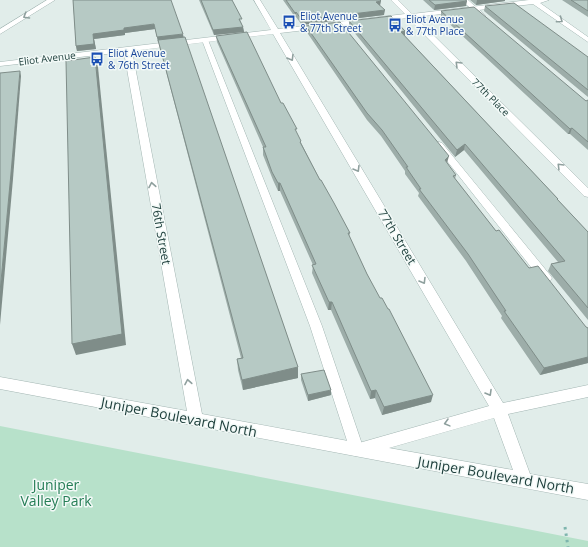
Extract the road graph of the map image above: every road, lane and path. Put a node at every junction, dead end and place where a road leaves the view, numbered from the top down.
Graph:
1 (52, 0) edge
2 (256, 0) edge
3 (394, 0) edge
4 (464, 0) edge
5 (546, 0) edge
6 (533, 1) edge
7 (474, 8) junction
8 (410, 16) junction
9 (487, 20) edge
10 (276, 31) junction
11 (0, 32) edge
12 (205, 40) junction
13 (588, 40) edge
14 (128, 49) junction
15 (0, 64) edge
16 (431, 134) edge
17 (588, 194) edge
18 (554, 287) edge
19 (0, 383) edge
20 (588, 391) edge
21 (498, 410) junction
22 (196, 420) junction
23 (357, 450) junction
24 (524, 480) junction
25 (588, 492) edge
26 (566, 527) dead end
27 (568, 547) edge

1 -> 11 street
2 - 10 street, 77th Street
3 - 8 street, 77th Place
4 - 7 lane
5 - 6 street, Eliot Avenue
6 - 7 street, Eliot Avenue
6 -> 13 street
7 - 8 street, Eliot Avenue
7 - 9 lane
8 - 10 street, Eliot Avenue
17 -> 8 street, 77th Place
10 - 12 street, Eliot Avenue
10 -> 21 street, 77th Street
12 - 14 street, Eliot Avenue
12 - 23 lane
14 - 15 street, Eliot Avenue
22 -> 14 street, 76th Street
16 - 18 lane
19 - 22 street, Juniper Boulevard North
20 - 21 street, Juniper Boulevard North
21 -> 23 street, Juniper Boulevard North
21 - 24 street, 77th Street
22 - 23 street, Juniper Boulevard North
23 - 24 street, Juniper Boulevard North
24 - 25 street, Juniper Boulevard North
26 - 27 path

